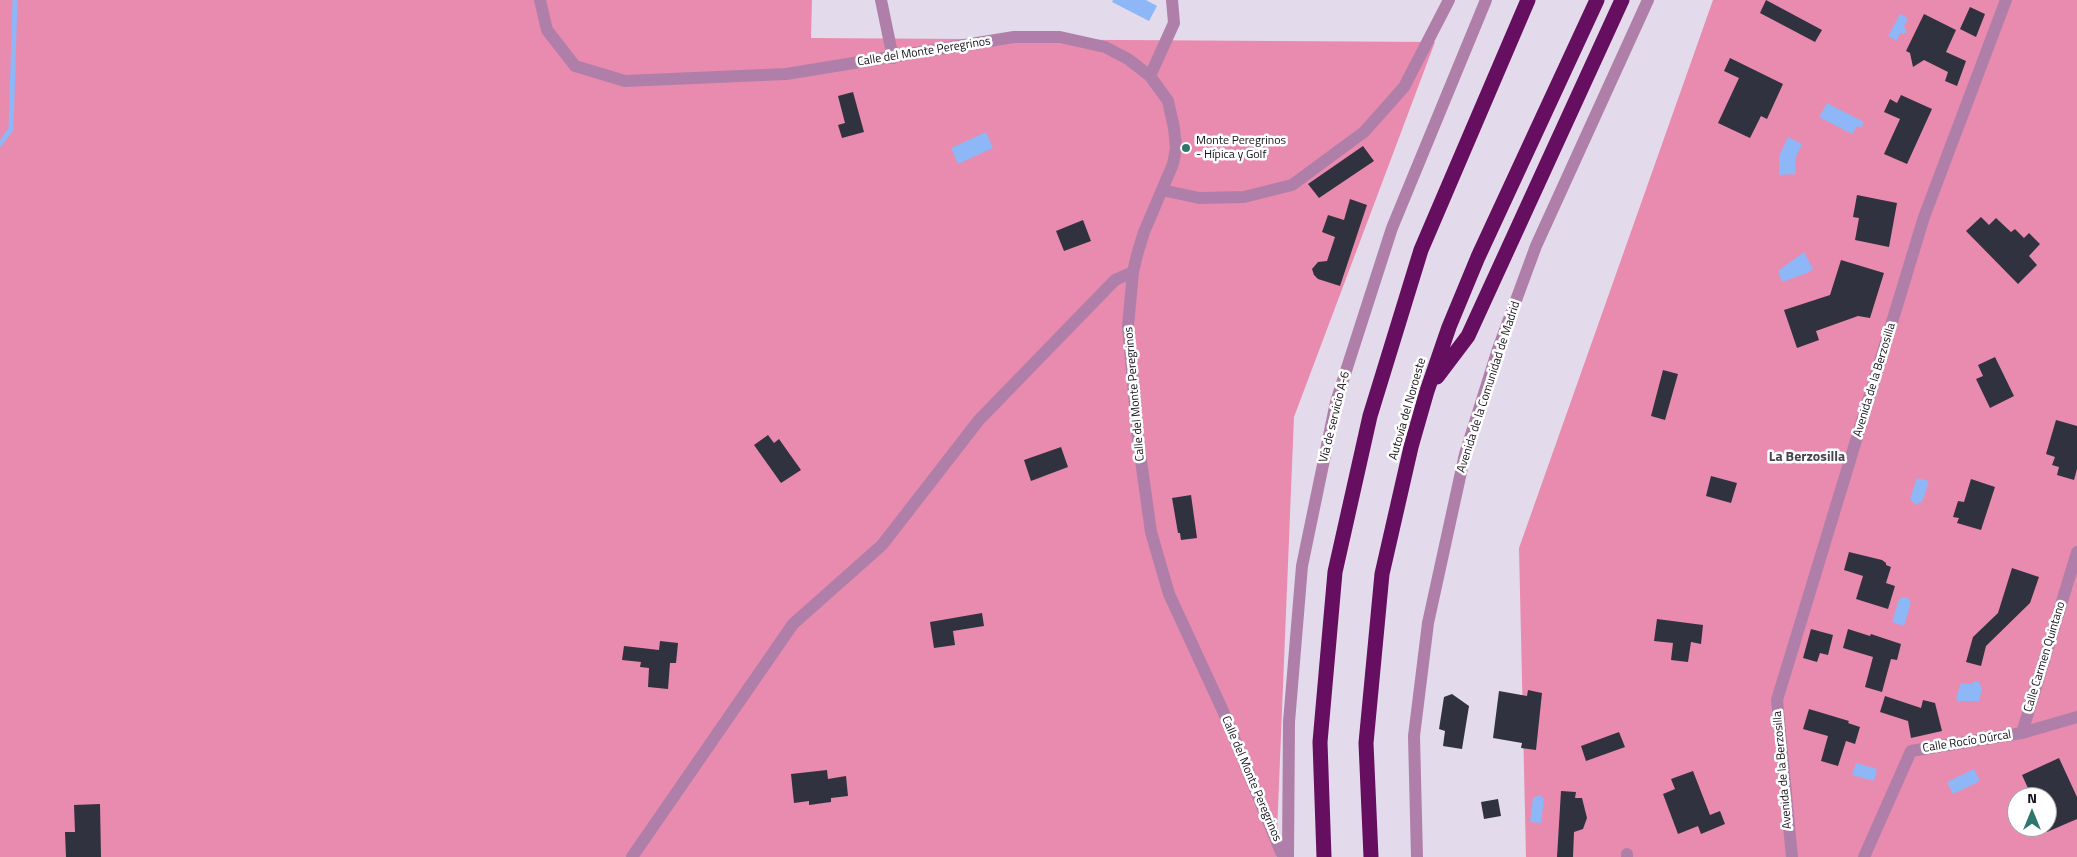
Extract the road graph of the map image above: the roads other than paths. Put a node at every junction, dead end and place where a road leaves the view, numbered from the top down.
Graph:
1 (540, 0) edge
2 (881, 0) edge
3 (1172, 0) edge
4 (1449, 0) edge
5 (1486, 0) edge
6 (1528, 0) edge
7 (1597, 0) edge
8 (1622, 0) edge
9 (1648, 0) edge
10 (2006, 0) edge
11 (893, 58) junction
12 (1150, 76) junction
13 (1162, 190) junction
14 (1133, 272) junction
15 (1427, 390) junction
16 (2077, 552) edge
17 (2077, 718) edge
18 (2022, 734) junction
19 (632, 857) edge
20 (1283, 857) edge
21 (1288, 857) edge
22 (1324, 857) edge
23 (1371, 857) edge
24 (1416, 857) edge
25 (1792, 857) edge
26 (1864, 857) edge

1 - 11 street, Calle del Monte Peregrinos
2 - 11 street
3 - 12 street
4 - 13 street
5 - 21 street, Vía de servicio A-6
6 - 22 highway
7 - 15 highway, Autovía del Noroeste
8 - 15 highway
9 - 24 street, Avenida de la Comunidad de Madrid
10 - 25 street, Avenida de la Berzosilla
11 - 12 street, Calle del Monte Peregrinos
12 - 13 street, Calle del Monte Peregrinos
13 - 14 street, Calle del Monte Peregrinos
14 - 19 street
14 - 20 street, Calle del Monte Peregrinos
15 - 23 highway, Autovía del Noroeste
16 - 18 street, Calle Carmen Quintano
17 - 18 street, Calle Rocío Dúrcal
18 - 26 street, Calle Rocío Dúrcal

